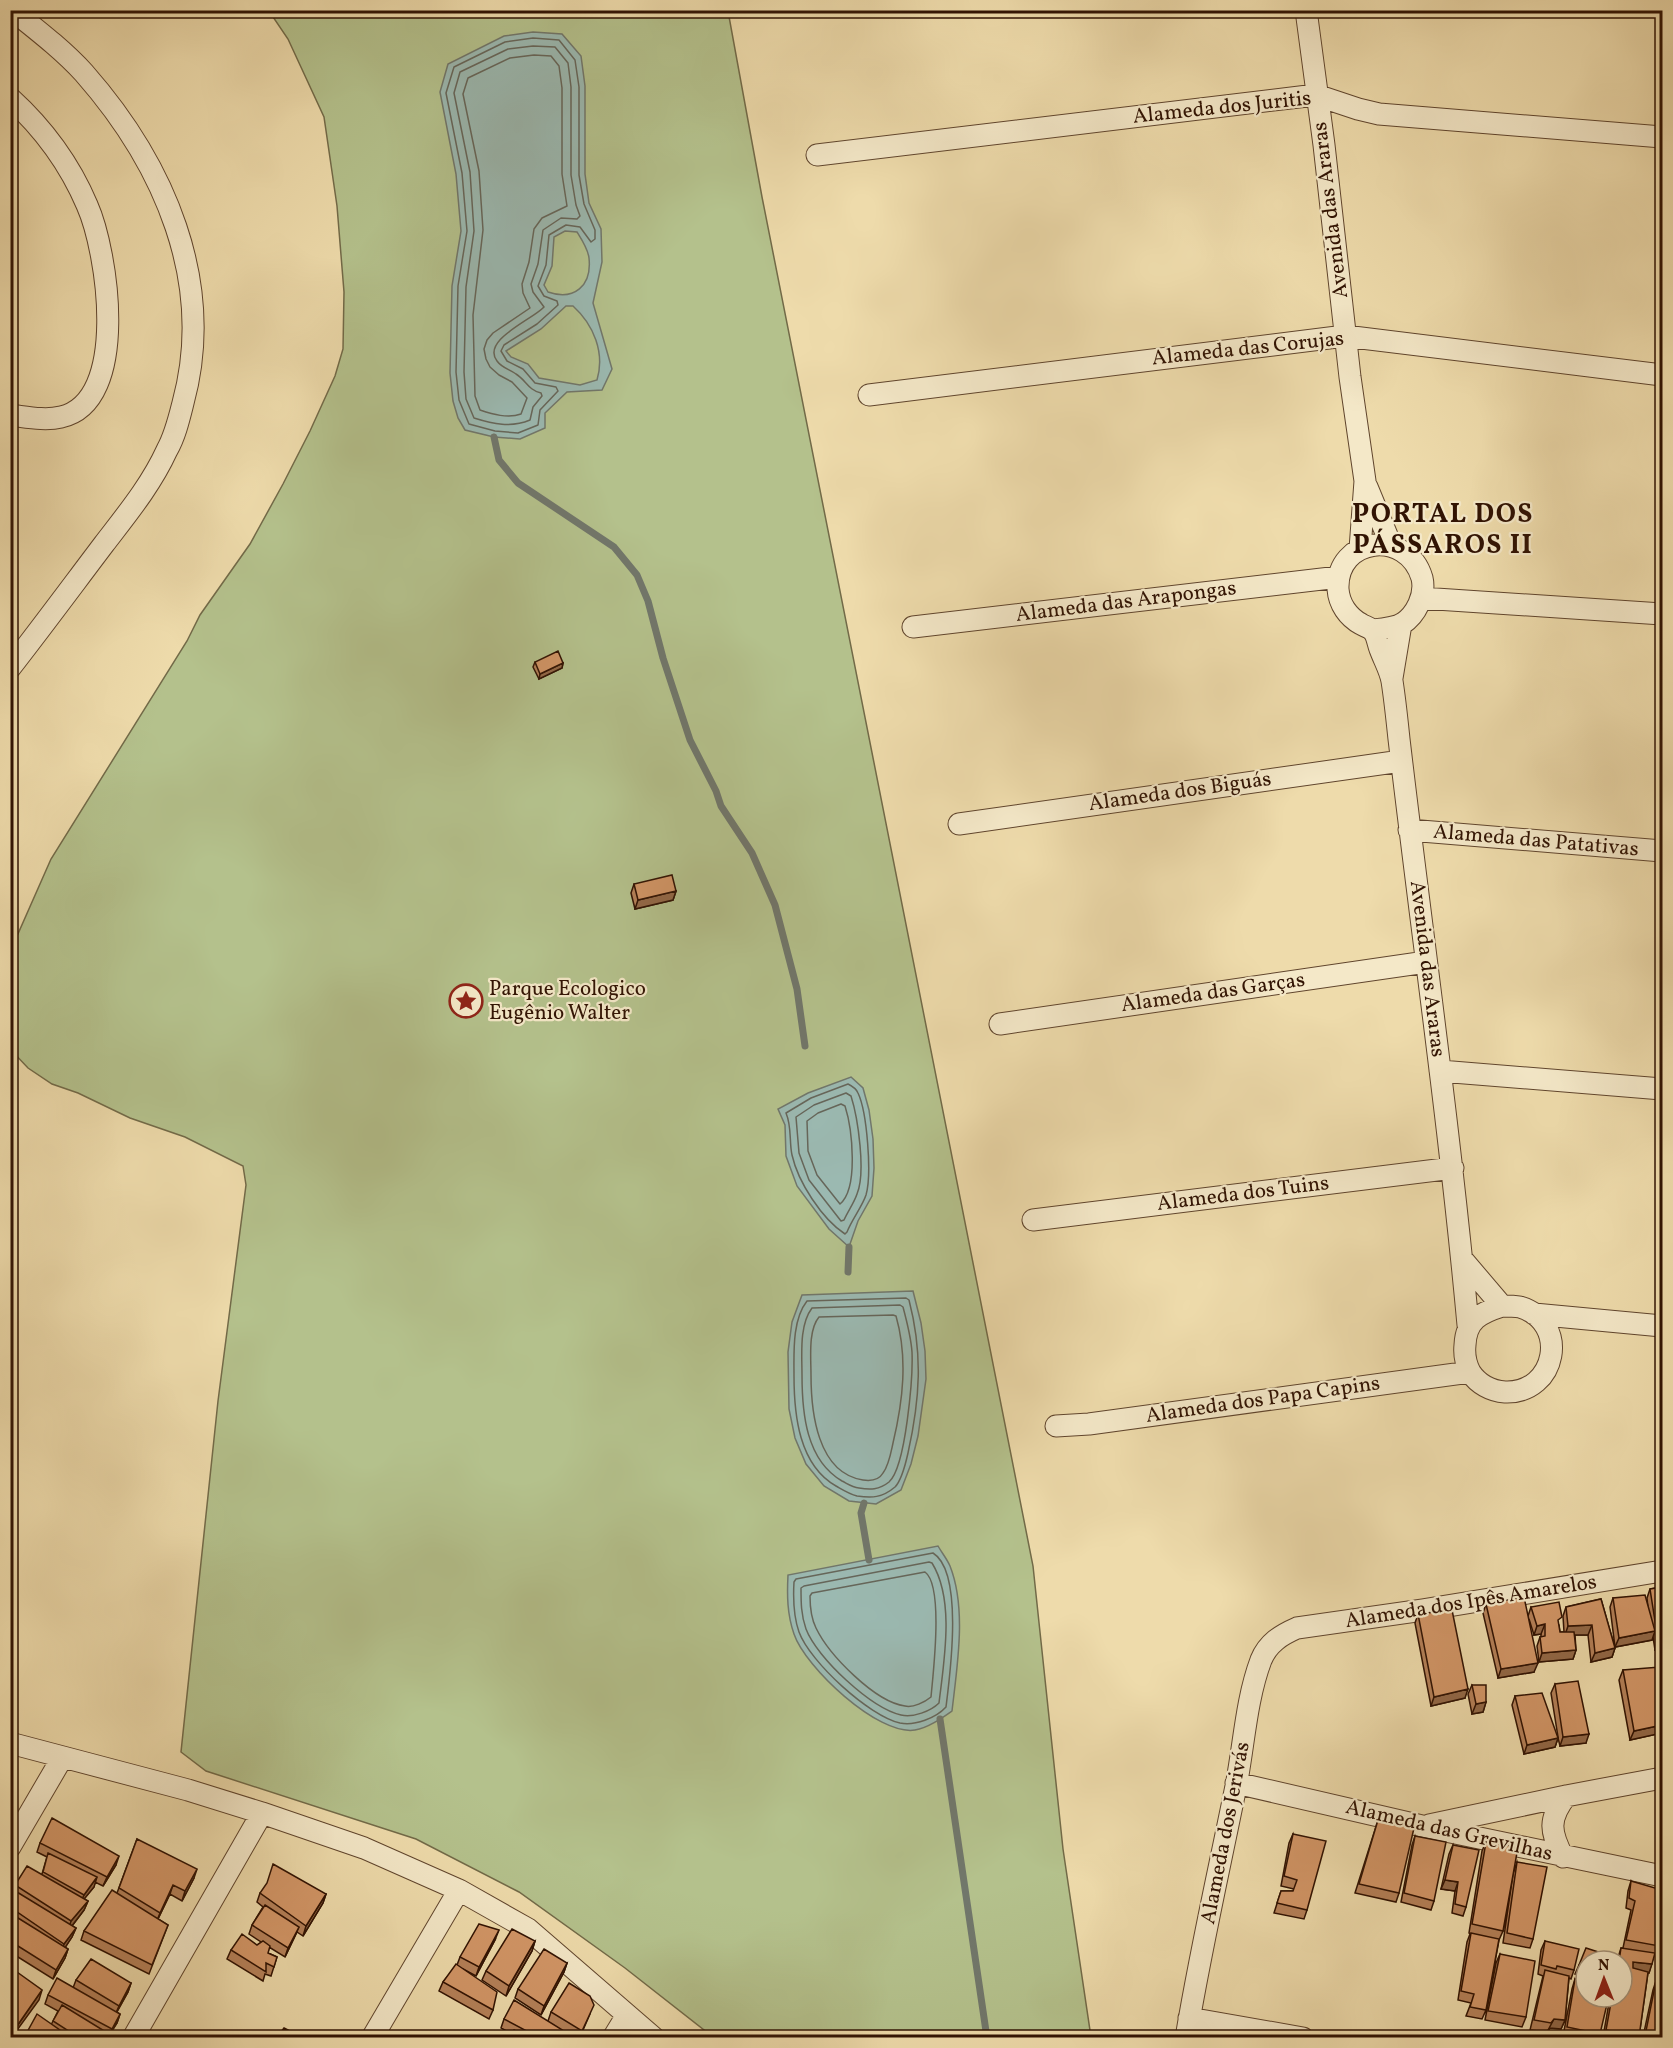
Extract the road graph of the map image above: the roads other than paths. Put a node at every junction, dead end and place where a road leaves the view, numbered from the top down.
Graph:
1 (12, 10) edge
2 (1306, 10) edge
3 (1317, 95) junction
4 (10, 98) edge
5 (1662, 137) edge
6 (817, 155) dead end
7 (1345, 336) junction
8 (1662, 375) edge
9 (869, 395) dead end
10 (10, 415) edge
11 (1365, 481) junction
12 (1390, 545) junction
13 (1360, 549) junction
14 (1339, 577) junction
15 (1422, 598) junction
16 (1662, 614) edge
17 (1401, 624) junction
18 (913, 627) dead end
19 (1373, 630) junction
20 (10, 668) edge
21 (1392, 679) junction
22 (1401, 761) junction
23 (959, 824) dead end
24 (1409, 830) junction
25 (1662, 851) edge
26 (1426, 962) junction
27 (1000, 1024) dead end
28 (1440, 1071) junction
29 (1662, 1089) edge
30 (1453, 1168) junction
31 (1033, 1220) dead end
32 (1462, 1259) junction
33 (1502, 1306) junction
34 (1534, 1314) junction
35 (1468, 1325) junction
36 (1662, 1326) edge
37 (1470, 1372) junction
38 (1056, 1426) dead end
39 (1662, 1571) edge
40 (1280, 1635) joint
41 (10, 1743) edge
42 (62, 1758) junction
43 (1662, 1778) edge
44 (1236, 1783) junction
45 (1566, 1796) junction
46 (262, 1813) junction
47 (1422, 1826) junction
48 (10, 1847) edge
49 (1563, 1857) junction
50 (1662, 1876) edge
51 (459, 1890) junction
52 (627, 2015) junction
53 (1188, 2028) edge
54 (133, 2037) edge
55 (372, 2037) edge
56 (614, 2037) edge
57 (654, 2037) edge
58 (1303, 2037) edge

1 - 20 street
2 - 3 street, Avenida das Araras
3 - 5 street, Alameda dos Juritis
3 - 6 street, Alameda dos Juritis
3 - 7 street, Avenida das Araras
4 - 10 street
7 - 8 street, Alameda das Corujas
7 - 9 street, Alameda das Corujas
7 - 11 street, Avenida das Araras
11 - 12 street
11 - 13 street
12 - 13 street
12 - 15 street
13 - 14 street
14 - 18 street, Alameda das Arapongas
14 - 19 street
15 - 16 street
15 - 17 street
17 - 19 street
17 - 21 street
19 - 21 street
21 - 22 street, Avenida das Araras
22 - 23 street, Alameda dos Biguás
22 - 24 street, Avenida das Araras
24 - 25 street, Alameda das Patativas
24 - 26 street, Avenida das Araras
26 - 27 street, Alameda das Garças
26 - 28 street, Avenida das Araras
28 - 29 street
28 - 30 street, Avenida das Araras
30 - 31 street, Alameda dos Tuins
30 - 32 street, Avenida das Araras
32 - 33 street
32 - 35 street, Avenida das Araras
33 - 34 street
33 - 35 street
34 - 36 street
34 - 37 street
35 - 37 street
37 - 38 street, Alameda dos Papa Capins
39 - 40 street, Alameda dos Ipês Amarelos
40 - 44 street, Alameda dos Jerivás
41 - 42 street
42 - 46 street
42 - 48 street
43 - 45 street
44 - 47 street, Alameda das Grevilhas
44 - 53 street, Alameda dos Jerivás
45 - 47 street
45 - 49 street
46 - 51 street
46 - 54 street
47 - 49 street, Alameda das Grevilhas
49 - 50 street, Alameda das Grevilhas
51 - 52 street
51 - 55 street
52 - 56 street
52 - 57 street
53 - 58 street

